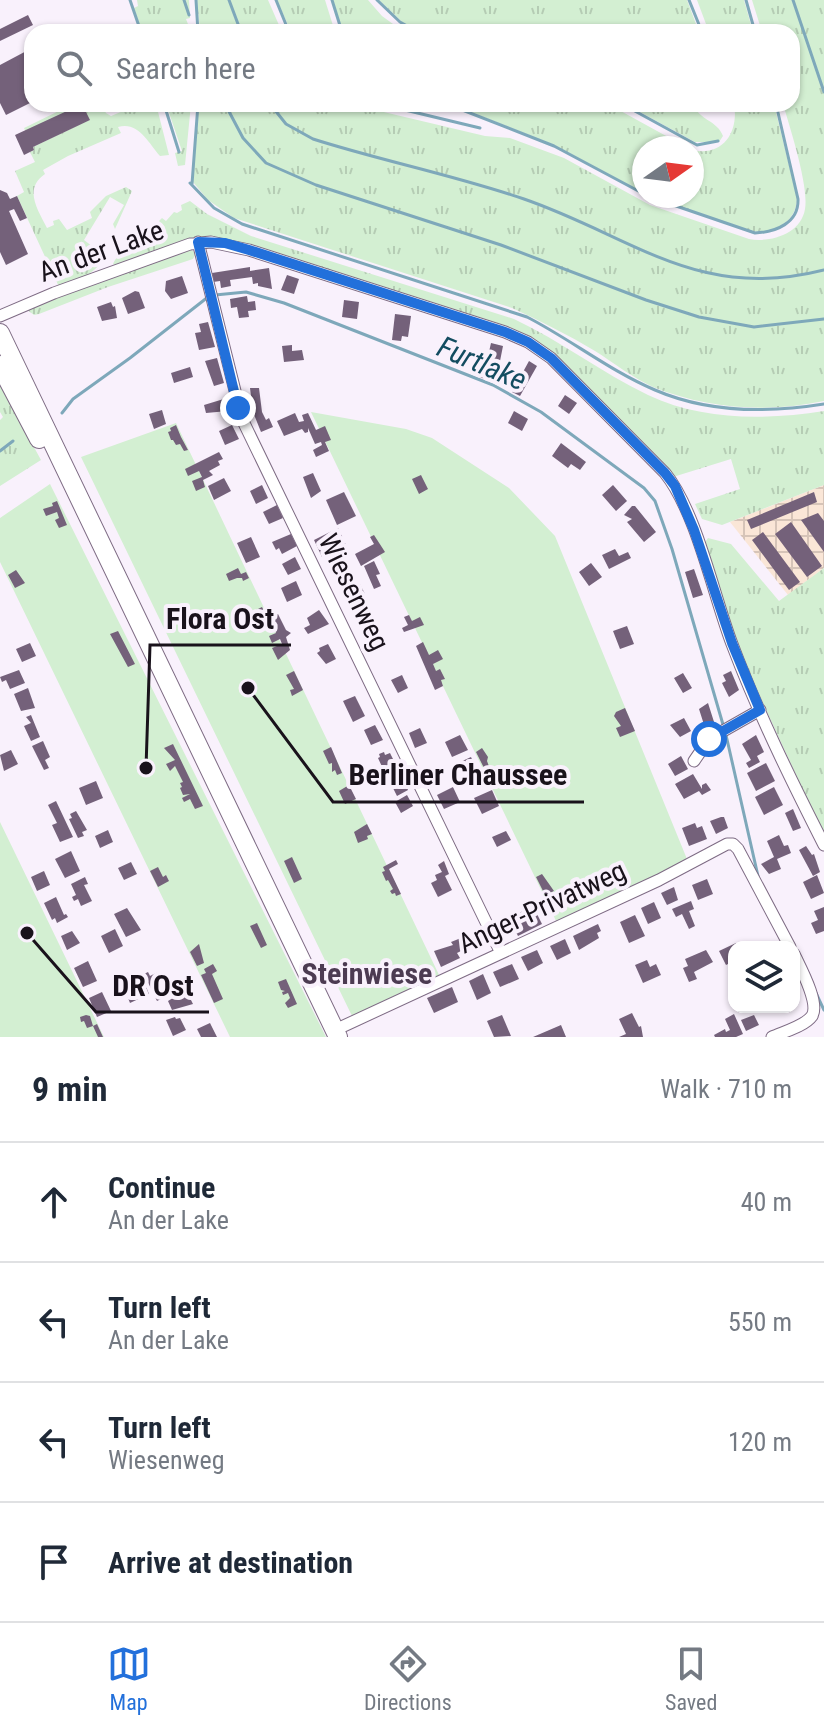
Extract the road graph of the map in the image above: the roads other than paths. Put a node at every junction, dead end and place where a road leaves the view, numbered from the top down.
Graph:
1 (198, 242) junction
2 (0, 316) edge
3 (0, 333) edge
4 (0, 365) edge
5 (95, 534) junction
6 (760, 710) junction
7 (694, 761) dead end
8 (824, 845) edge
9 (787, 941) edge
10 (500, 951) junction
11 (800, 968) edge
12 (337, 1034) edge
13 (772, 1037) edge

1 - 2 street, An der Lake
1 - 6 street, An der Lake
1 - 10 street, Wiesenweg
3 - 5 main road
4 - 5 main road
5 - 12 main road
6 - 7 street
6 - 8 street, An der Lake
9 - 10 street, Anger-Privatweg
10 - 12 street, Anger-Privatweg
11 - 13 street

